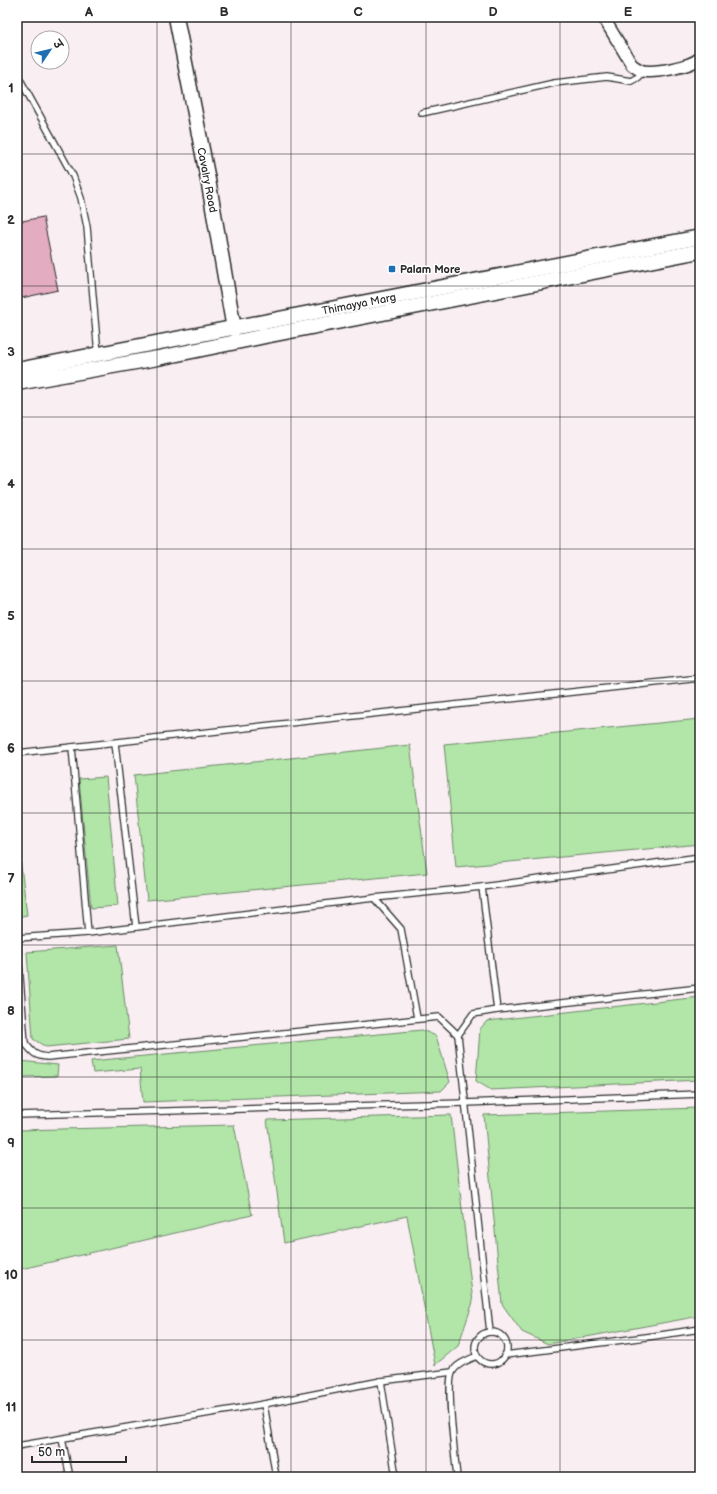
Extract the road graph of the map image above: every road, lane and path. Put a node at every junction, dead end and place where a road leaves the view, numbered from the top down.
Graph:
1 (176, 17) edge
2 (603, 17) edge
3 (700, 58) edge
4 (644, 71) junction
5 (17, 74) edge
6 (422, 113) dead end
7 (700, 237) edge
8 (700, 252) edge
9 (235, 336) junction
10 (154, 343) junction
11 (98, 354) junction
12 (158, 358) junction
13 (17, 370) edge
14 (17, 383) edge
15 (700, 678) edge
16 (115, 742) junction
17 (72, 747) junction
18 (17, 753) edge
19 (700, 857) edge
20 (482, 887) junction
21 (374, 898) junction
22 (136, 927) junction
23 (88, 933) junction
24 (17, 938) edge
25 (700, 988) edge
26 (496, 1010) junction
27 (418, 1018) junction
28 (458, 1034) junction
29 (700, 1094) edge
30 (465, 1102) junction
31 (17, 1115) edge
32 (700, 1328) edge
33 (490, 1332) junction
34 (505, 1355) junction
35 (477, 1356) junction
36 (452, 1372) junction
37 (381, 1381) junction
38 (264, 1404) junction
39 (62, 1439) junction
40 (17, 1446) edge
41 (70, 1477) edge
42 (276, 1477) edge
43 (396, 1477) edge
44 (457, 1477) edge

1 - 9 street, Cavalry Road
2 - 4 street
3 - 4 street
4 - 6 lane
5 - 11 lane
7 - 9 street, Thimayya Marg
8 - 9 street, Thimayya Marg
9 - 10 street, Thimayya Marg
9 - 12 street, Thimayya Marg
10 - 11 street, Thimayya Marg
10 - 12 street
11 - 13 street, Thimayya Marg
12 - 14 street, Thimayya Marg
15 - 16 lane
16 - 17 lane
16 - 22 lane
17 - 18 lane
17 - 23 lane
19 - 20 lane
20 - 21 lane
20 - 26 lane
21 - 22 lane
21 - 27 lane
22 - 23 lane
23 - 24 lane
24 - 27 lane
25 - 26 lane
26 - 28 lane
27 - 28 lane
28 - 30 lane
29 - 30 lane
30 - 31 lane
30 - 33 lane
32 - 34 lane
33 - 34 lane
33 - 35 lane
34 - 35 lane
35 - 36 lane
36 - 37 lane
36 - 44 lane
37 - 38 lane
37 - 43 lane
38 - 39 lane
38 - 42 lane
39 - 40 lane
39 - 41 lane

